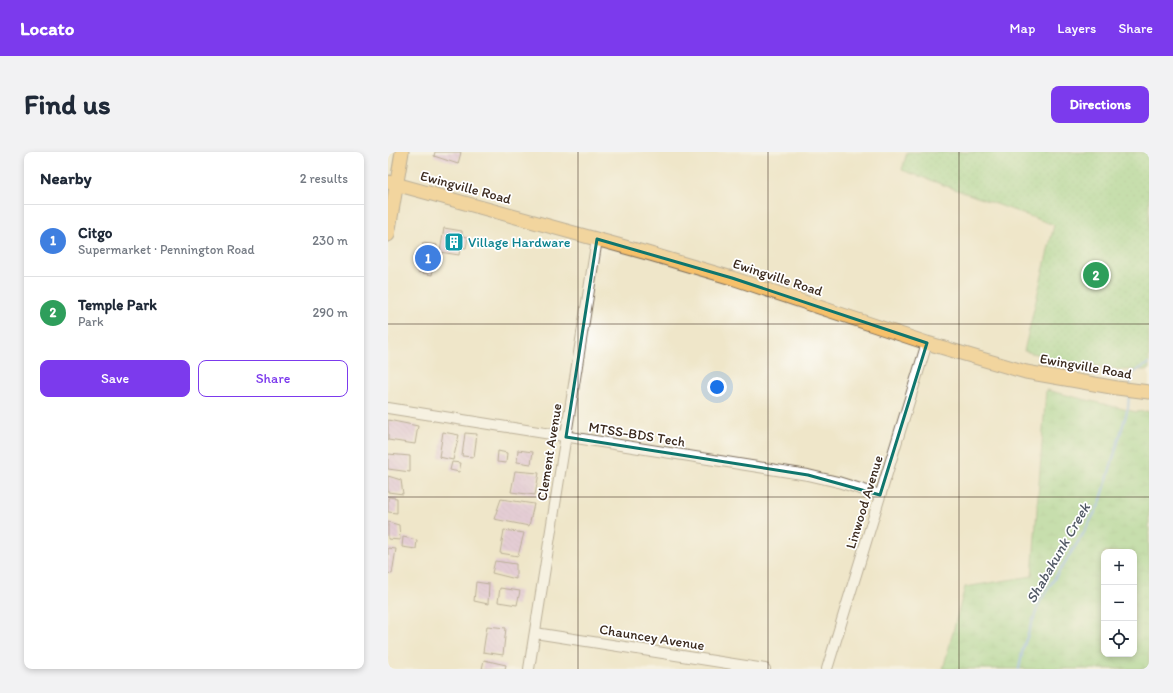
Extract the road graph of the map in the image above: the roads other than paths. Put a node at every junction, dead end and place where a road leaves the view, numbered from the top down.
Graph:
1 (402, 152) edge
2 (393, 184) edge
3 (388, 235) edge
4 (597, 239) junction
5 (927, 343) junction
6 (1146, 391) edge
7 (388, 408) edge
8 (566, 436) junction
9 (880, 495) junction
10 (535, 633) junction
11 (529, 669) edge
12 (765, 669) edge
13 (827, 669) edge

1 - 2 main road
2 - 3 main road
2 - 4 main road, Ewingville Road
4 - 5 main road, Ewingville Road
4 - 8 street, Clement Avenue
5 - 6 main road, Ewingville Road
5 - 9 street, Linwood Avenue
7 - 8 street, MTSS-BDS Tech
8 - 9 street, MTSS-BDS Tech
8 - 10 street, Clement Avenue
9 - 13 street, Linwood Avenue
10 - 11 street, Clement Avenue
10 - 12 street, Chauncey Avenue

